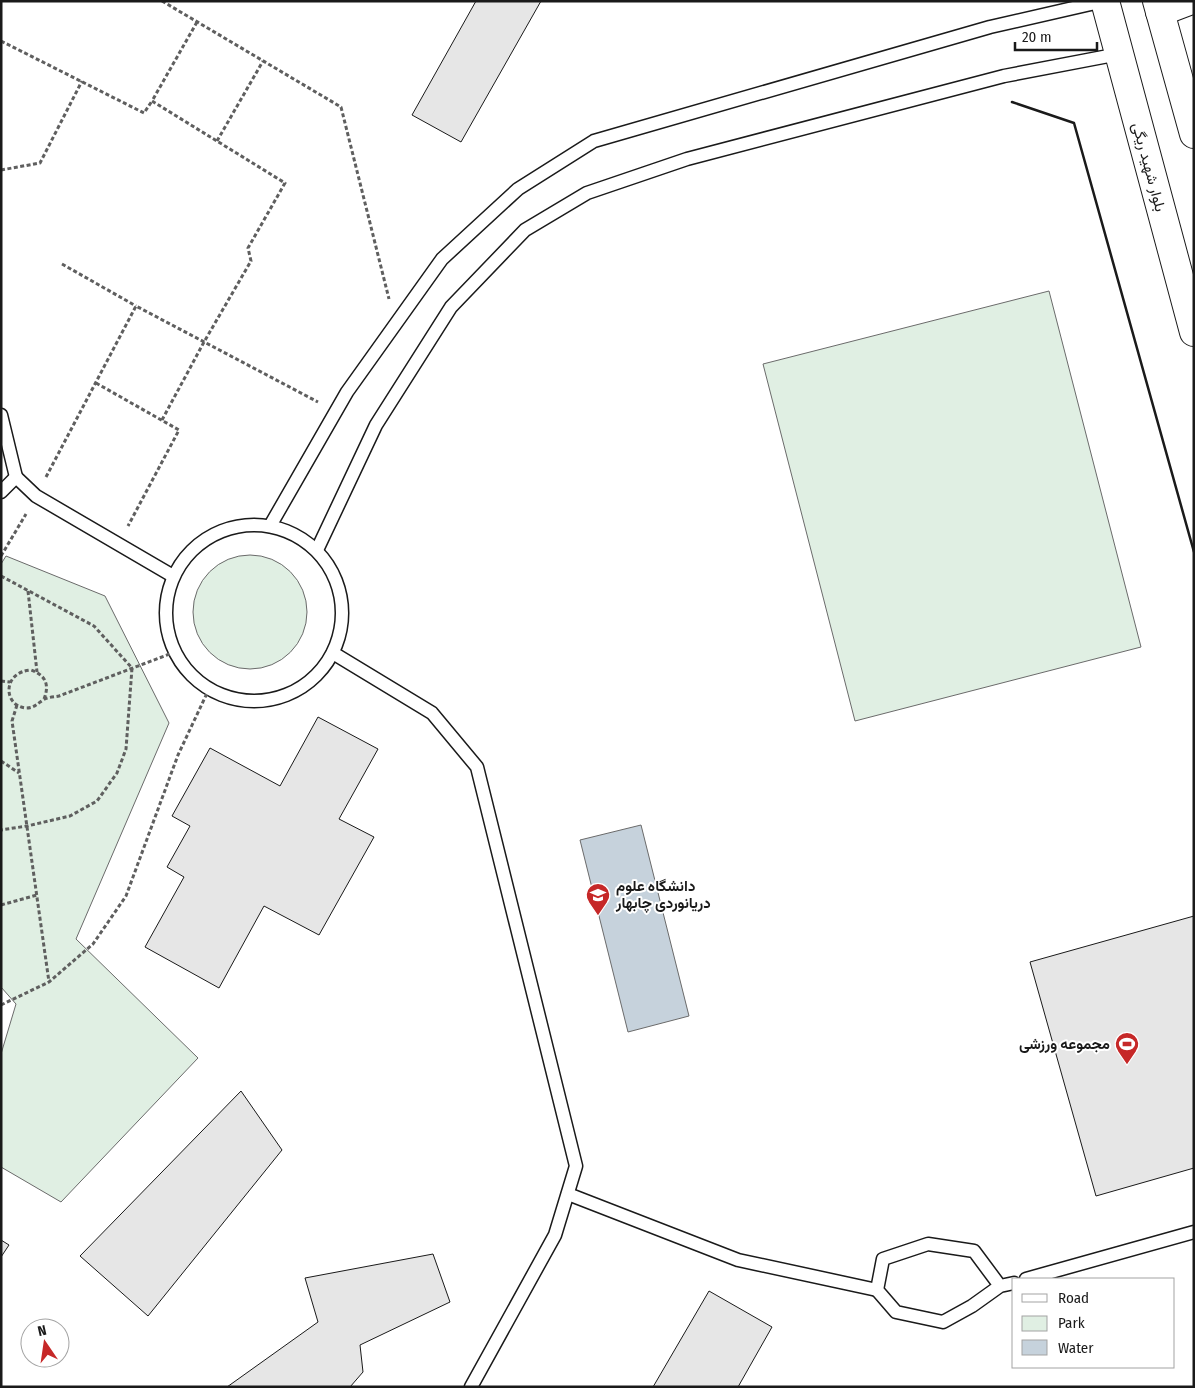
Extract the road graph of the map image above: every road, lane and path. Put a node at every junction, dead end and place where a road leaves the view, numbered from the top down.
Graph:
1 (162, 1) edge
2 (1104, 1) edge
3 (1189, 1) edge
4 (1158, 7) edge
5 (197, 22) junction
6 (1, 40) edge
7 (1119, 54) junction
8 (263, 61) junction
9 (82, 81) junction
10 (152, 101) junction
11 (1194, 134) edge
12 (217, 141) junction
13 (1, 170) edge
14 (62, 264) dead end
15 (136, 306) junction
16 (395, 324) junction
17 (1194, 332) edge
18 (204, 342) junction
19 (96, 383) junction
20 (336, 412) junction
21 (1, 414) edge
22 (162, 420) junction
23 (16, 477) junction
24 (1, 492) edge
25 (36, 496) junction
26 (270, 526) junction
27 (118, 544) junction
28 (317, 550) junction
29 (1, 556) edge
30 (1, 576) edge
31 (173, 576) junction
32 (28, 591) junction
33 (175, 652) junction
34 (333, 653) junction
35 (132, 668) junction
36 (37, 672) junction
37 (1, 681) edge
38 (10, 682) junction
39 (209, 689) junction
40 (44, 699) junction
41 (17, 705) junction
42 (1, 761) edge
43 (20, 774) junction
44 (27, 826) junction
45 (1, 830) edge
46 (37, 896) junction
47 (1, 905) edge
48 (49, 982) junction
49 (1, 1005) edge
50 (568, 1194) junction
51 (1194, 1232) edge
52 (1030, 1278) edge
53 (1012, 1283) edge
54 (1000, 1286) junction
55 (877, 1290) junction
56 (471, 1387) edge

1 - 5 path
2 - 7 main road, بلوار شهید ریگی
2 - 16 lane
3 - 4 main road
4 - 11 main road
5 - 8 path
5 - 10 path
6 - 9 path
7 - 17 main road, بلوار شهید ریگی
7 - 28 lane
8 - 12 path
8 - 16 path
9 - 10 path
9 - 13 path
10 - 12 path
12 - 18 path
14 - 15 path
15 - 18 path
15 - 19 path
16 - 20 lane
18 - 20 path
18 - 22 path
19 - 22 path
19 - 25 path
20 - 26 lane
21 - 23 lane
22 - 27 path
23 - 24 lane
23 - 25 lane
25 - 27 lane
25 - 29 path
26 - 28 lane
26 - 31 lane
27 - 31 lane
28 - 34 lane
30 - 32 path
31 - 33 lane
32 - 35 path
32 - 36 path
33 - 35 path
33 - 39 lane
34 - 39 lane
34 - 50 lane
35 - 40 path
35 - 44 path
36 - 38 path
36 - 40 path
37 - 38 path
38 - 41 path
39 - 48 path
40 - 41 path
41 - 43 path
42 - 43 path
43 - 44 path
44 - 45 path
44 - 46 path
46 - 47 path
46 - 48 path
48 - 49 path
50 - 55 lane
50 - 56 lane
51 - 52 lane
53 - 54 lane
54 - 55 lane
54 - 55 lane

